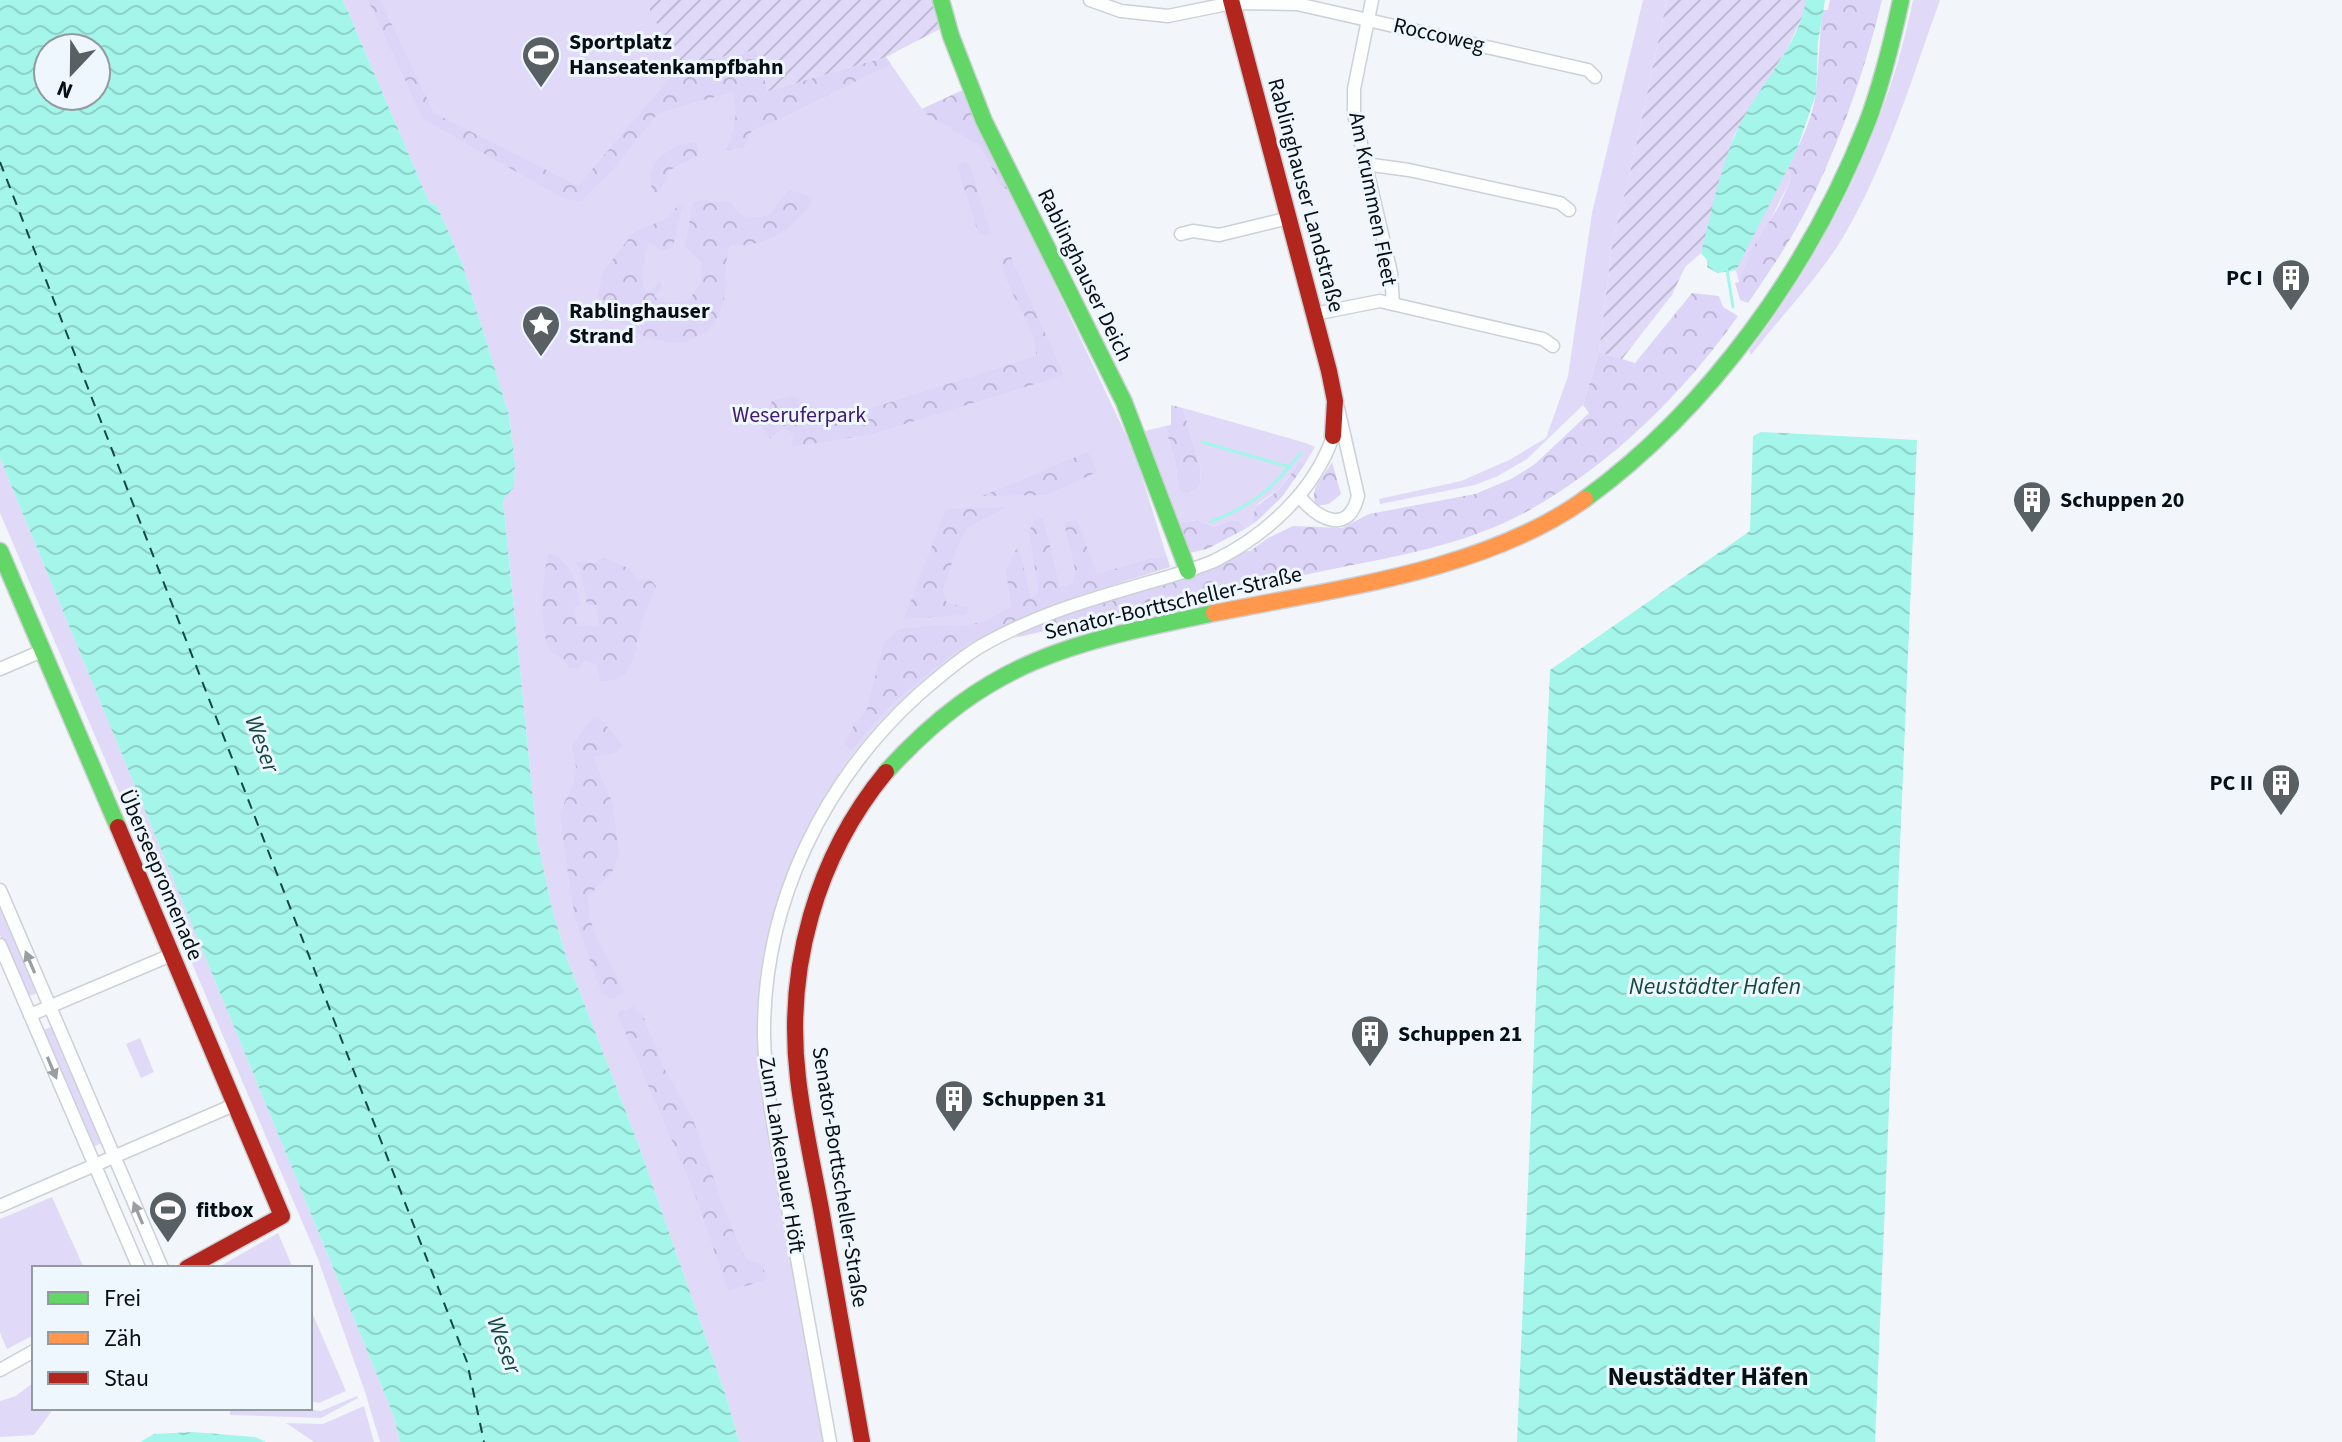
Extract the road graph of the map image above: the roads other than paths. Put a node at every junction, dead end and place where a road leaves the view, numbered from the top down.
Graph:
1 (941, 0) edge
2 (1090, 0) edge
3 (1372, 0) edge
4 (1901, 0) edge
5 (1232, 1) edge
6 (1368, 19) junction
7 (1595, 77) dead end
8 (1365, 164) junction
9 (1569, 210) dead end
10 (1289, 218) junction
11 (1181, 234) dead end
12 (1393, 304) junction
13 (1314, 314) junction
14 (1553, 346) dead end
15 (1335, 401) junction
16 (1333, 436) joint
17 (1299, 496) junction
18 (0, 551) edge
19 (1188, 571) junction
20 (42, 651) junction
21 (0, 669) edge
22 (0, 890) edge
23 (0, 945) edge
24 (171, 955) junction
25 (49, 1006) junction
26 (30, 1015) junction
27 (236, 1104) junction
28 (114, 1157) junction
29 (94, 1166) junction
30 (0, 1206) edge
31 (138, 1266) edge
32 (161, 1266) edge
33 (191, 1266) edge
34 (32, 1352) edge
35 (0, 1369) edge
36 (830, 1442) edge
37 (862, 1442) edge

1 - 19 street, Rablinghauser Deich
2 - 5 street, Roccoweg
3 - 6 street, Am Krummen Fleet
4 - 37 street, Senator-Borttscheller-Straße
5 - 6 street, Roccoweg
5 - 10 street, Rablinghauser Landstraße
6 - 7 street, Roccoweg
6 - 8 street, Am Krummen Fleet
8 - 9 street
8 - 12 street, Am Krummen Fleet
10 - 11 street
10 - 13 street, Rablinghauser Landstraße
12 - 13 street
12 - 14 street
13 - 15 street, Rablinghauser Landstraße
15 - 16 street, Rablinghauser Landstraße
15 - 17 street, Rablinghauser Landstraße
16 - 17 street, Zum Lankenauer Höft
17 - 19 street, Zum Lankenauer Höft
18 - 20 street, Überseepromenade
19 - 36 street, Zum Lankenauer Höft
20 - 21 street
20 - 24 street, Überseepromenade
25 -> 22 street
23 - 26 street
24 - 25 street
24 - 27 street, Überseepromenade
25 - 26 street
25 - 28 street
26 -> 29 street
27 - 28 street
27 - 33 street, Überseepromenade
28 - 29 street
32 -> 28 street
29 - 30 street
29 - 31 street
34 - 35 street

